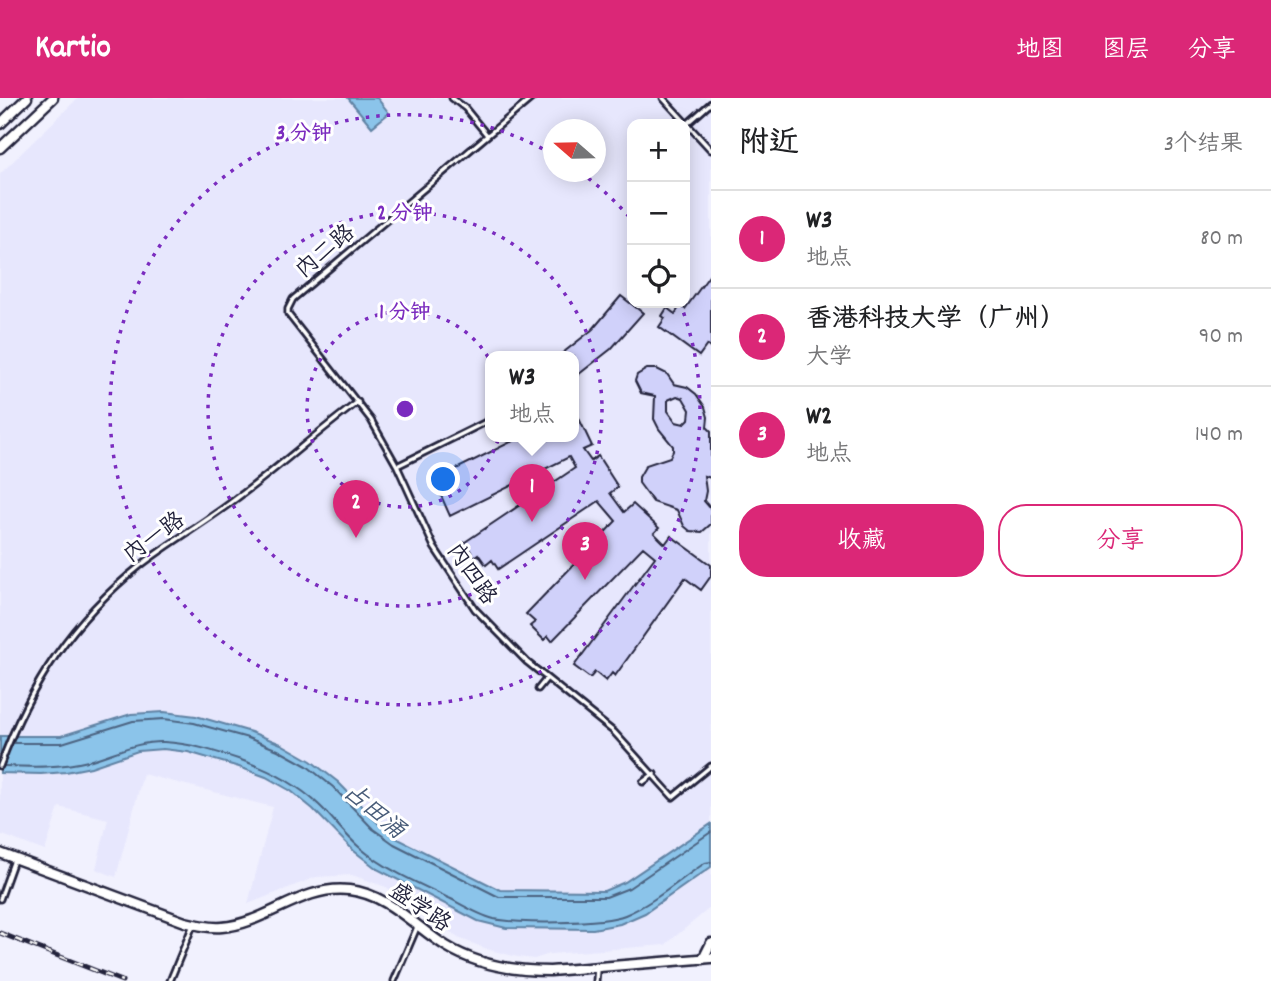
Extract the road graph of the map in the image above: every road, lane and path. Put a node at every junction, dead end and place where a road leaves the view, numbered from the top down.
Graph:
1 (27, 98) edge
2 (53, 98) edge
3 (452, 98) edge
4 (532, 98) edge
5 (663, 98) edge
6 (711, 103) edge
7 (680, 119) edge
8 (690, 121) edge
9 (0, 124) edge
10 (690, 130) edge
11 (487, 135) junction
12 (0, 148) edge
13 (711, 150) edge
14 (297, 328) joint
15 (358, 402) junction
16 (485, 422) edge
17 (397, 466) junction
18 (547, 678) junction
19 (538, 690) dead end
20 (0, 766) edge
21 (711, 766) edge
22 (654, 774) junction
23 (643, 782) dead end
24 (0, 853) edge
25 (15, 858) junction
26 (0, 899) edge
27 (193, 924) junction
28 (418, 925) junction
29 (711, 943) edge
30 (707, 959) edge
31 (598, 967) junction
32 (170, 981) edge
33 (394, 981) edge
34 (596, 981) edge

1 - 9 street
2 - 12 street
3 - 11 lane
4 - 11 lane, 内二路
5 - 7 lane
6 - 8 lane
10 - 13 lane
11 - 14 lane, 内二路
14 - 15 lane, 内四路
15 - 17 lane, 内四路
15 - 20 lane, 内一路
16 - 17 lane
17 - 18 lane, 内四路
18 - 19 lane
18 - 22 lane, 内四路
21 - 22 lane, 内四路
22 - 23 lane
24 - 25 street, 盛学路
25 - 26 lane
25 - 27 street, 盛学路
27 - 28 street, 盛学路
27 - 32 lane
28 - 31 street, 盛学路
28 - 33 lane
29 - 30 street
30 - 31 street, 盛学路
31 - 34 lane

